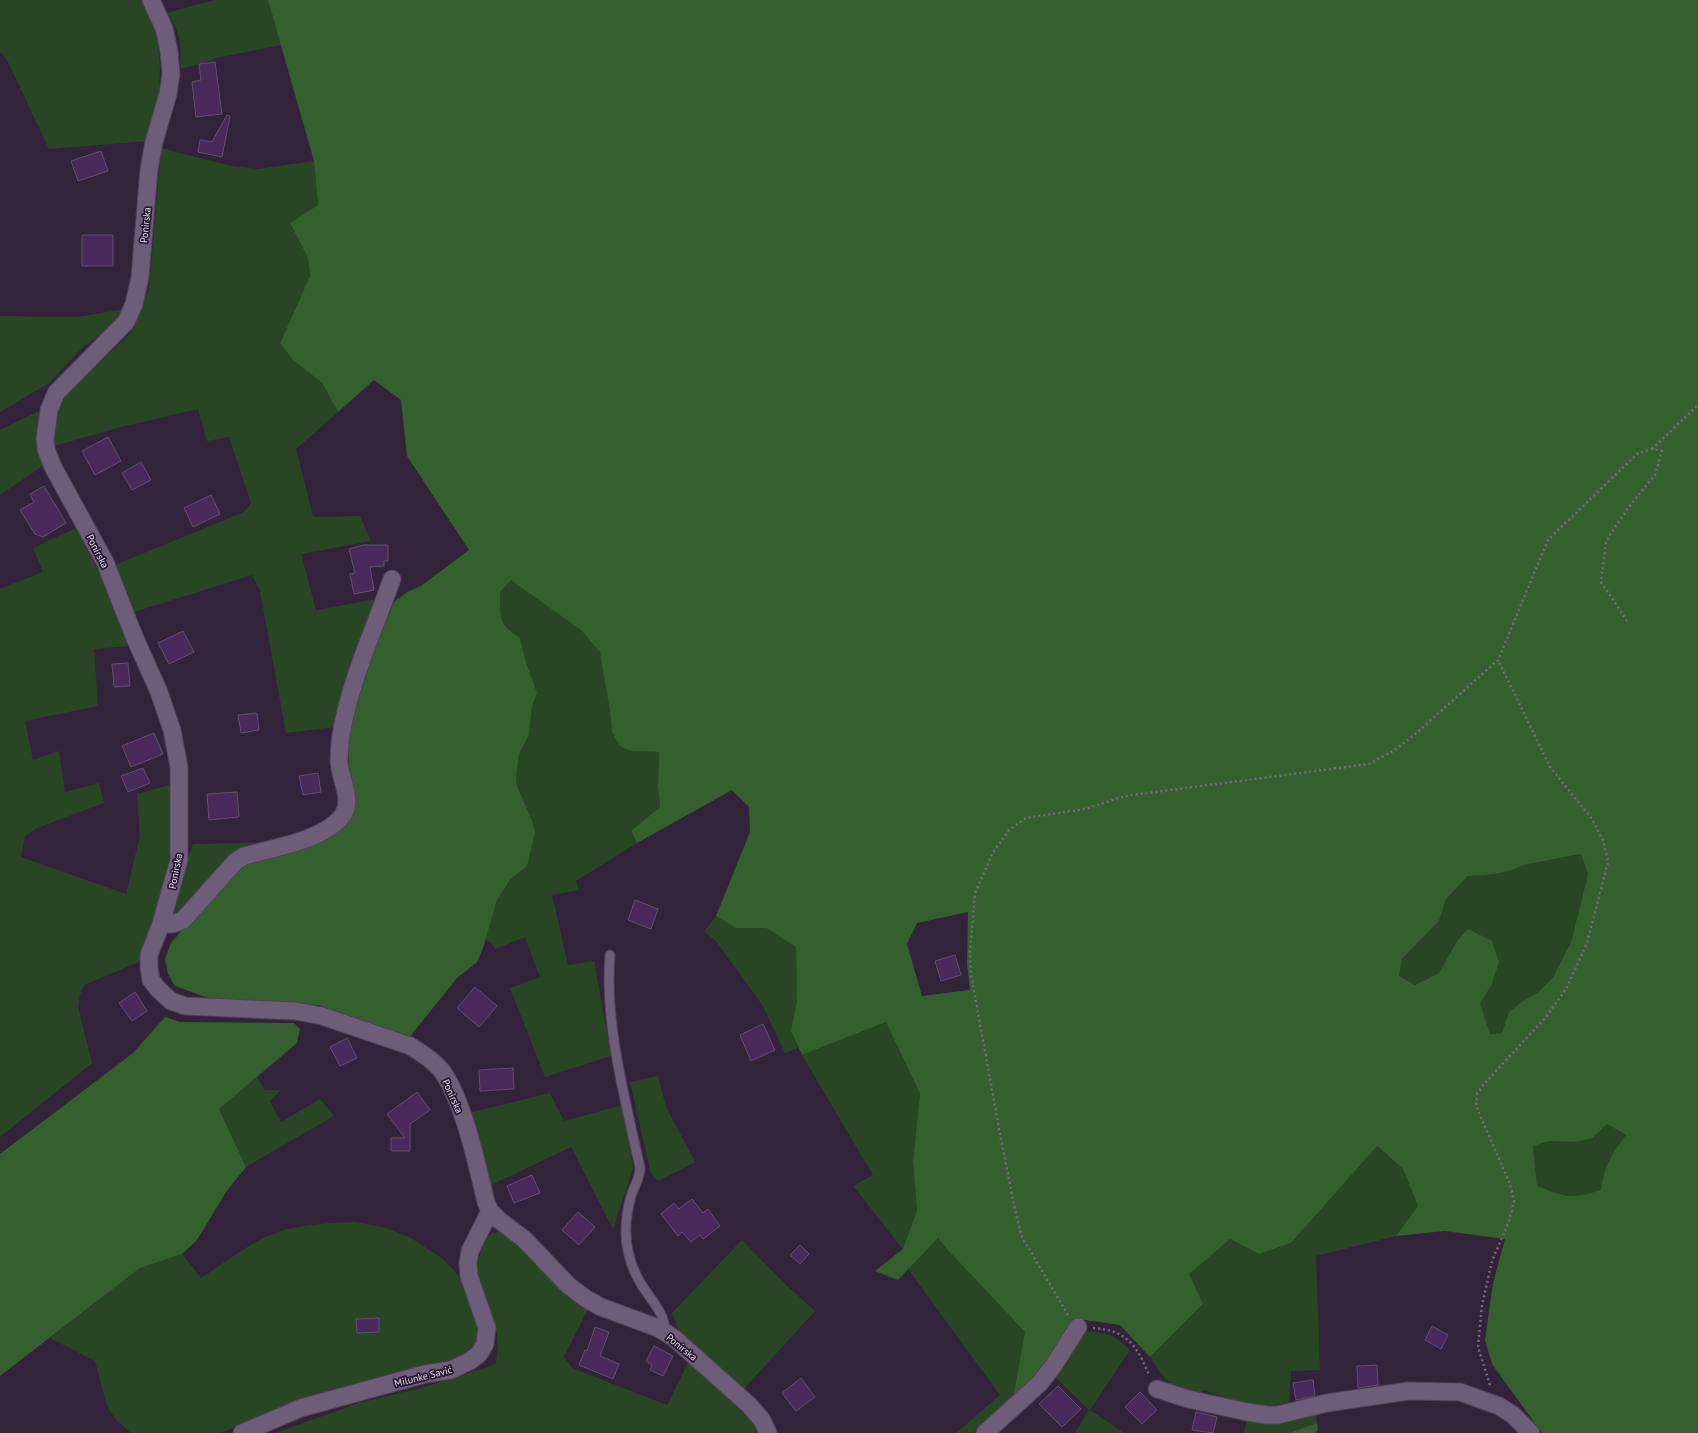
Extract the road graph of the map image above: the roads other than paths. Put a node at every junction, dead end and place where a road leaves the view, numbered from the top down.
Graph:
1 (151, 0) edge
2 (392, 579) dead end
3 (162, 924) junction
4 (610, 955) dead end
5 (490, 1211) junction
6 (1078, 1327) road end
7 (665, 1333) junction
8 (1157, 1389) road end
9 (242, 1433) edge
10 (768, 1433) edge
11 (985, 1433) edge
12 (1531, 1433) edge

1 - 3 street, Ponirska
2 - 3 street
3 - 5 street, Ponirska
4 - 7 lane
5 - 7 street, Ponirska
5 - 9 street, Milunke Savić
6 - 11 street
7 - 10 street, Ponirska
8 - 12 street

